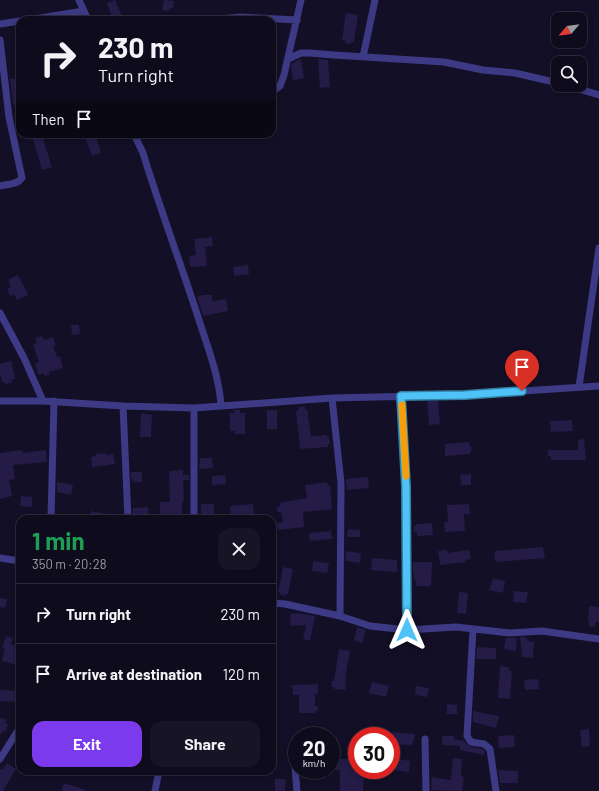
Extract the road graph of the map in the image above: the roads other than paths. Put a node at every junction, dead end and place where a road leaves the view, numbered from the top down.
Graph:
1 (79, 0) edge
2 (301, 0) edge
3 (376, 0) edge
4 (84, 11) junction
5 (53, 16) edge
6 (86, 16) edge
7 (276, 19) edge
8 (297, 20) junction
9 (16, 22) edge
10 (0, 24) edge
11 (0, 40) edge
12 (363, 57) junction
13 (288, 59) junction
14 (551, 81) edge
15 (276, 89) edge
16 (587, 91) edge
17 (599, 95) edge
18 (136, 138) edge
19 (0, 186) edge
20 (599, 248) edge
21 (0, 313) edge
22 (599, 386) edge
23 (579, 387) junction
24 (401, 396) junction
25 (332, 398) junction
26 (0, 401) edge
27 (43, 401) junction
28 (54, 401) junction
29 (221, 405) junction
30 (123, 406) junction
31 (194, 408) junction
32 (51, 515) edge
33 (128, 515) edge
34 (194, 515) edge
35 (0, 558) edge
36 (16, 560) edge
37 (276, 603) edge
38 (340, 616) junction
39 (473, 629) junction
40 (407, 630) junction
41 (599, 639) edge
42 (16, 733) edge
43 (425, 739) dead end
44 (0, 759) edge
45 (158, 775) edge
46 (296, 779) edge
47 (155, 791) edge
48 (297, 791) edge
49 (426, 791) edge
50 (496, 791) edge

1 - 4 street
2 - 8 street
3 - 12 street
4 - 5 street
4 - 6 street
7 - 8 street
8 - 13 street
9 - 10 street
11 - 19 street
12 - 13 street
12 - 14 street
13 - 15 street
16 - 17 street
18 - 29 street
20 - 23 street
21 - 27 street
22 - 23 street
23 - 24 street
24 - 25 street
24 - 40 street
25 - 29 street
25 - 38 street
26 - 27 street
27 - 28 street
28 - 30 street
28 - 32 street
29 - 31 street
30 - 31 street
30 - 33 street
31 - 34 street
35 - 36 street
37 - 38 street
38 - 40 street
39 - 40 street
39 - 41 street
39 - 50 street
42 - 44 street
43 - 49 street
45 - 47 street
46 - 48 street

